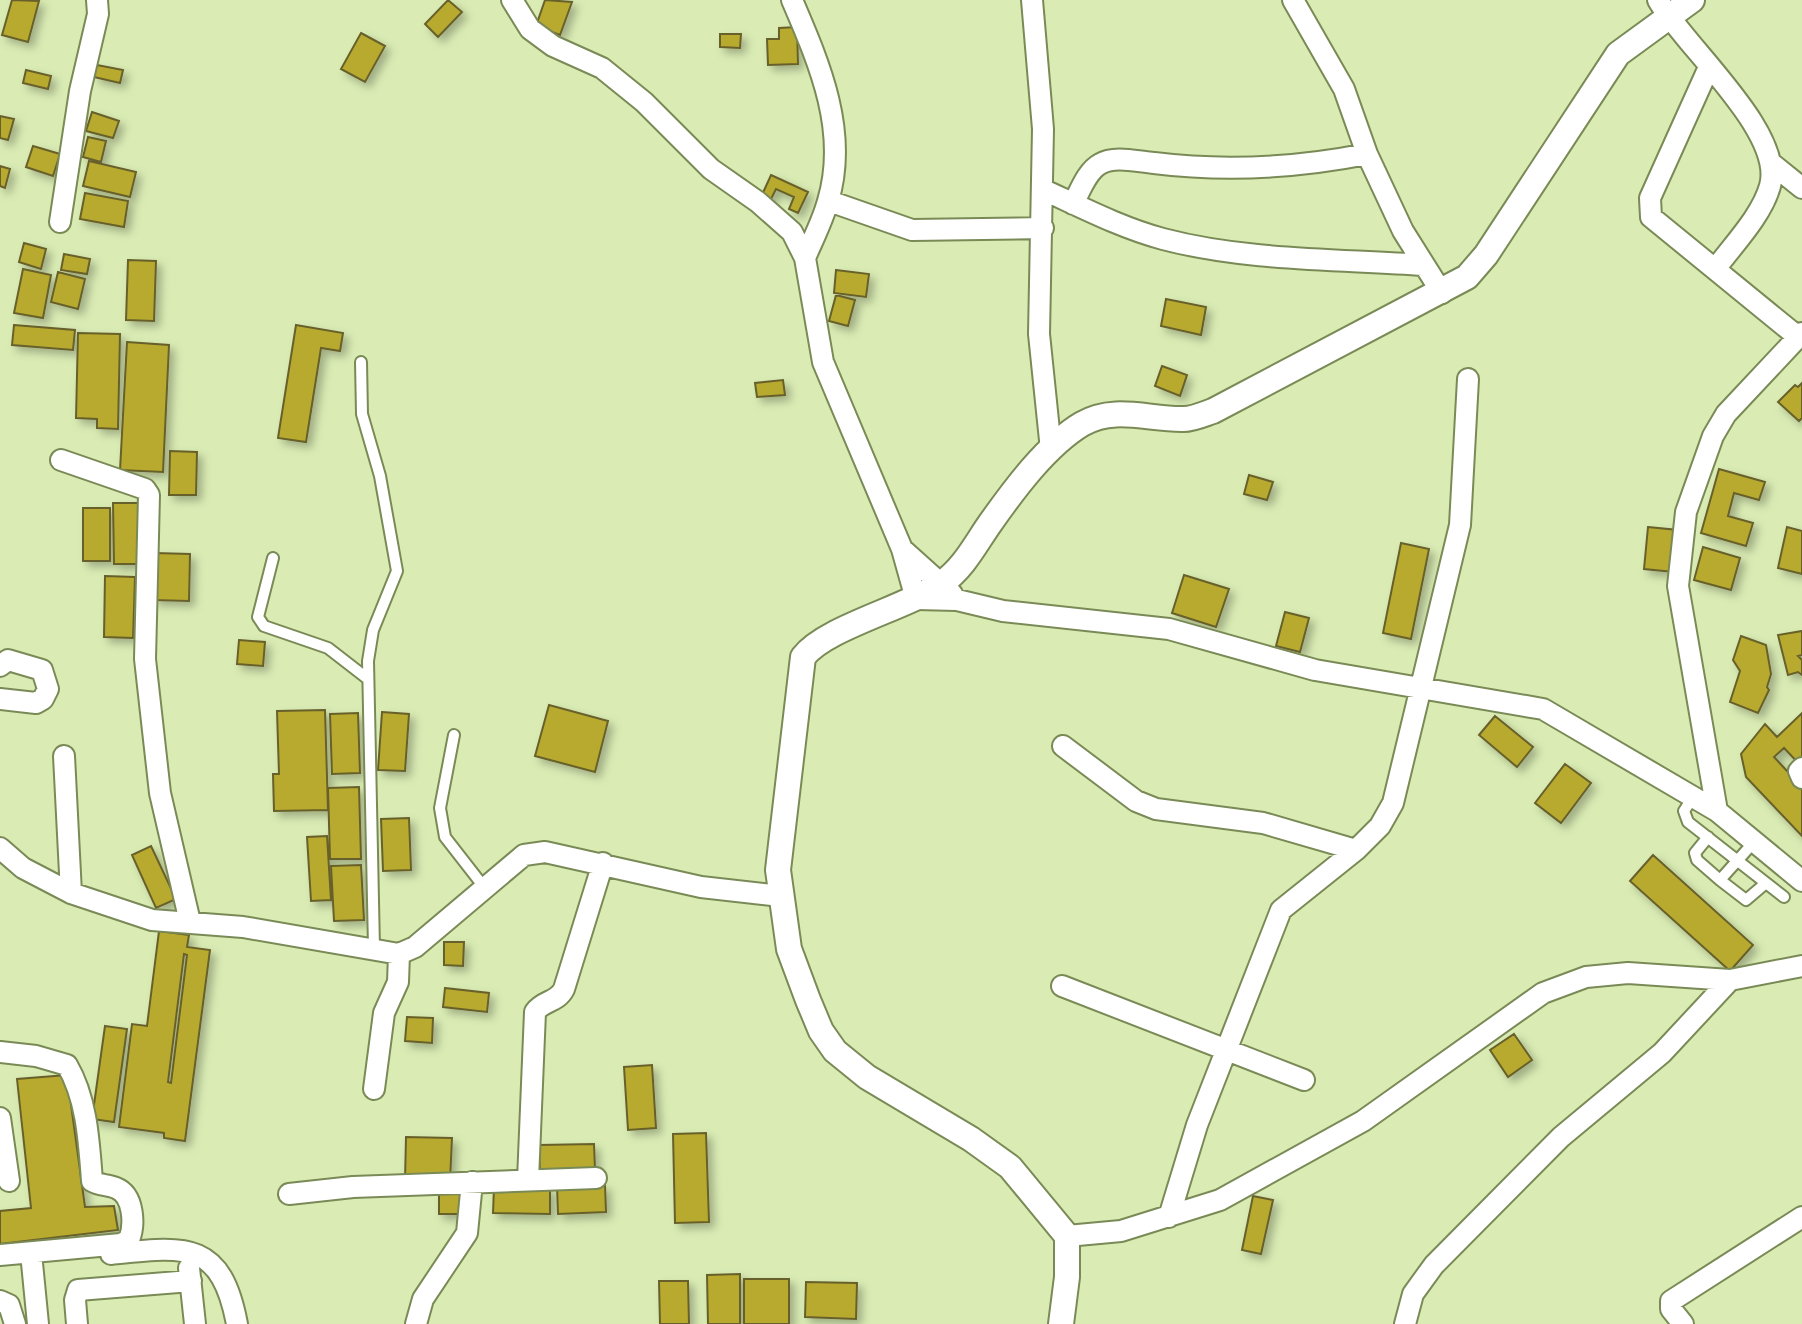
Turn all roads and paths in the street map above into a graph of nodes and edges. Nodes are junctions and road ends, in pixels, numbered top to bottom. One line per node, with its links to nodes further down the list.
1 (97, 0): 15 (street)
2 (512, 0): 17 (street)
3 (792, 0): 13 (street)
4 (1032, 0): 12 (street)
5 (1293, 0): 9 (street)
6 (1692, 0): 7 (street)
7 (1663, 9): 8 (street); 20 (street)
8 (1709, 67): 10 (street); 19 (street)
9 (1367, 154): 14 (street); 18 (street)
10 (1771, 163): 11 (street); 19 (street)
11 (1802, 188)
12 (1044, 190): 14 (street); 16 (street)
13 (829, 201): 16 (street); 17 (street)
14 (1073, 204): 18 (street)
15 (60, 222)
16 (1043, 228): 24 (street)
17 (805, 258): 26 (street)
18 (1424, 265): 20 (street)
19 (1716, 268): 21 (street)
20 (1442, 293): 24 (street)
21 (1800, 335): 40 (street)
22 (361, 362): 31 (lane)
23 (1468, 379): 32 (street)
24 (1051, 450): 28 (street)
25 (61, 460): 54 (street)
26 (902, 549): 28 (street); 29 (street)
27 (273, 558): 31 (lane)
28 (950, 592): 29 (street); 32 (street)
29 (916, 599): 52 (street)
30 (0, 666): 33 (street)
31 (368, 679): 55 (lane)
32 (1421, 690): 39 (street); 44 (street)
33 (0, 699)
34 (454, 735): 50 (lane)
35 (1063, 746): 44 (street)
36 (64, 756): 51 (street)
37 (1802, 768): 38 (street)
38 (1802, 778)
39 (1693, 797): 40 (street); 41 (lane)
40 (1717, 811): 42 (street)
41 (1708, 837): 45 (lane); 47 (lane)
42 (1756, 840): 45 (lane); 48 (street)
43 (0, 848): 51 (street)
44 (1356, 850): 60 (street)
45 (1738, 860): 47 (lane); 49 (lane)
46 (603, 863): 50 (street); 52 (street); 67 (street)
47 (1720, 880): 49 (lane)
48 (1802, 881)
49 (1766, 883): 53 (lane)
50 (484, 887): 56 (street)
51 (71, 893): 54 (street)
52 (781, 896): 73 (street)
53 (1784, 897)
54 (190, 922): 55 (street)
55 (374, 948): 56 (street)
56 (399, 954): 63 (street)
57 (1802, 966): 58 (street)
58 (1730, 980): 71 (street); 87 (street)
59 (1062, 986): 60 (street)
60 (1226, 1051): 62 (street); 71 (street)
61 (0, 1052): 75 (street)
62 (1304, 1080)
63 (374, 1089)
64 (0, 1118): 65 (street)
65 (3, 1157): 68 (street)
66 (596, 1178): 67 (street)
67 (528, 1180): 69 (street)
68 (9, 1181)
69 (472, 1182): 70 (street); 85 (street)
70 (289, 1194)
71 (1169, 1217): 73 (street)
72 (1802, 1217): 88 (street)
73 (1067, 1236): 86 (street)
74 (187, 1252): 76 (street); 78 (street); 84 (street)
75 (0, 1255)
76 (32, 1263): 77 (street); 81 (street)
77 (0, 1267)
78 (191, 1281): 82 (street); 83 (street)
79 (0, 1301): 80 (street)
80 (15, 1324)
81 (38, 1324)
82 (77, 1324)
83 (195, 1324)
84 (237, 1324)
85 (416, 1324)
86 (1061, 1324)
87 (1405, 1324)
88 (1683, 1324)

